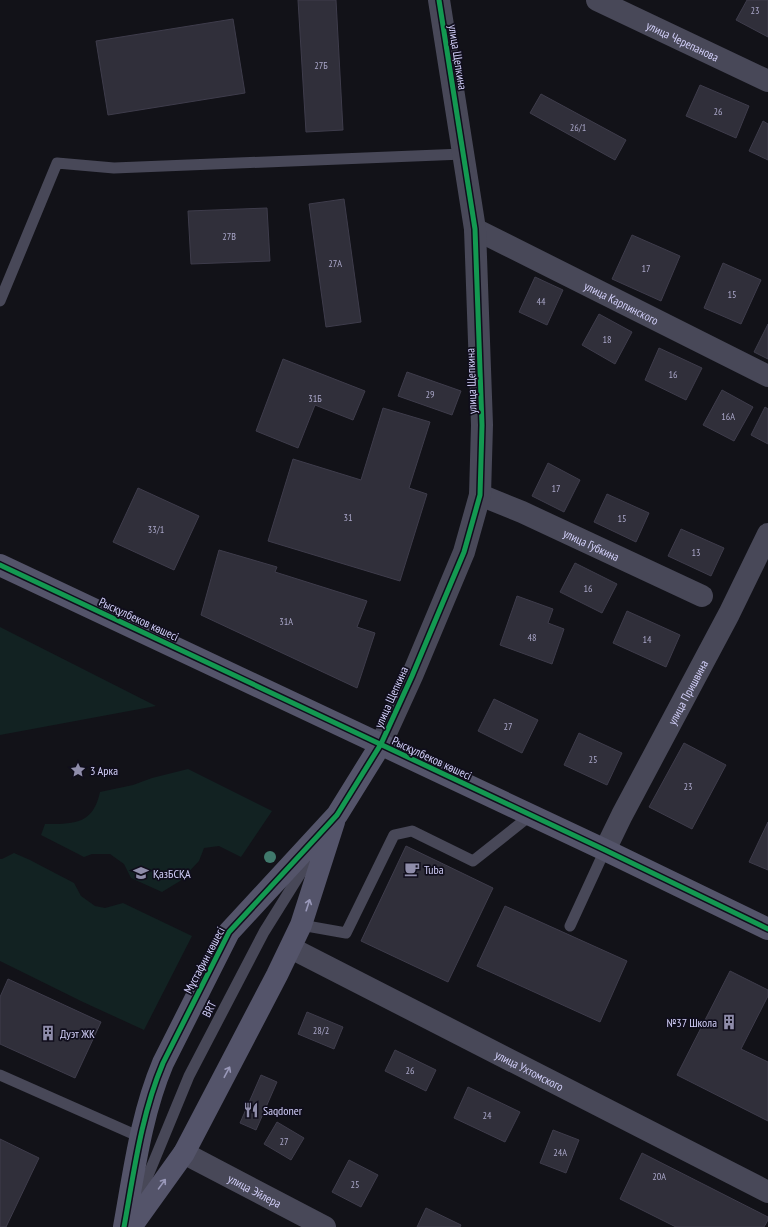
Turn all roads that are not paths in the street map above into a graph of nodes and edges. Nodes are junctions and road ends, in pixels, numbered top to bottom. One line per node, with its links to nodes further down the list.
1 (439, 0): 4 (street, улица Щепкина)
2 (597, 0): 3 (street, улица Черепанова)
3 (768, 81)
4 (463, 154): 5 (street, улица Щепкина); 6 (lane)
5 (475, 229): 7 (street, улица Карпинского); 8 (street, улица Щепкина)
6 (0, 301)
7 (768, 376)
8 (480, 495): 11 (street, улица Губкина); 12 (street, улица Щепкина)
9 (768, 534): 15 (street, улица Пришвина)
10 (0, 565): 12 (street, Рысқұлбеков көшесі)
11 (702, 596)
12 (381, 744): 13 (street, Мұстафин көшесі); 14 (street, Рысқұлбеков көшесі)
13 (337, 815): 16 (street, Мұстафин көшесі, one-way to 13); 21 (street, Мұстафин көшесі); 24 (lane, BRT)
14 (531, 816): 15 (street, Рысқұлбеков көшесі); 16 (lane)
15 (605, 850): 17 (lane); 18 (street, Рысқұлбеков көшесі)
16 (301, 925): 19 (street, Мұстафин көшесі)
17 (570, 926)
18 (768, 929)
19 (291, 948): 22 (street, Мұстафин көшесі, one-way to 19); 23 (street, улица Ухтомского)
20 (0, 1075): 21 (lane)
21 (140, 1137): 24 (street, Мұстафин көшесі)
22 (184, 1153): 25 (street, Мұстафин көшесі, one-way to 22); 26 (street, улица Эйлера)
23 (768, 1192)
24 (126, 1227)
25 (131, 1227)
26 (325, 1227)

